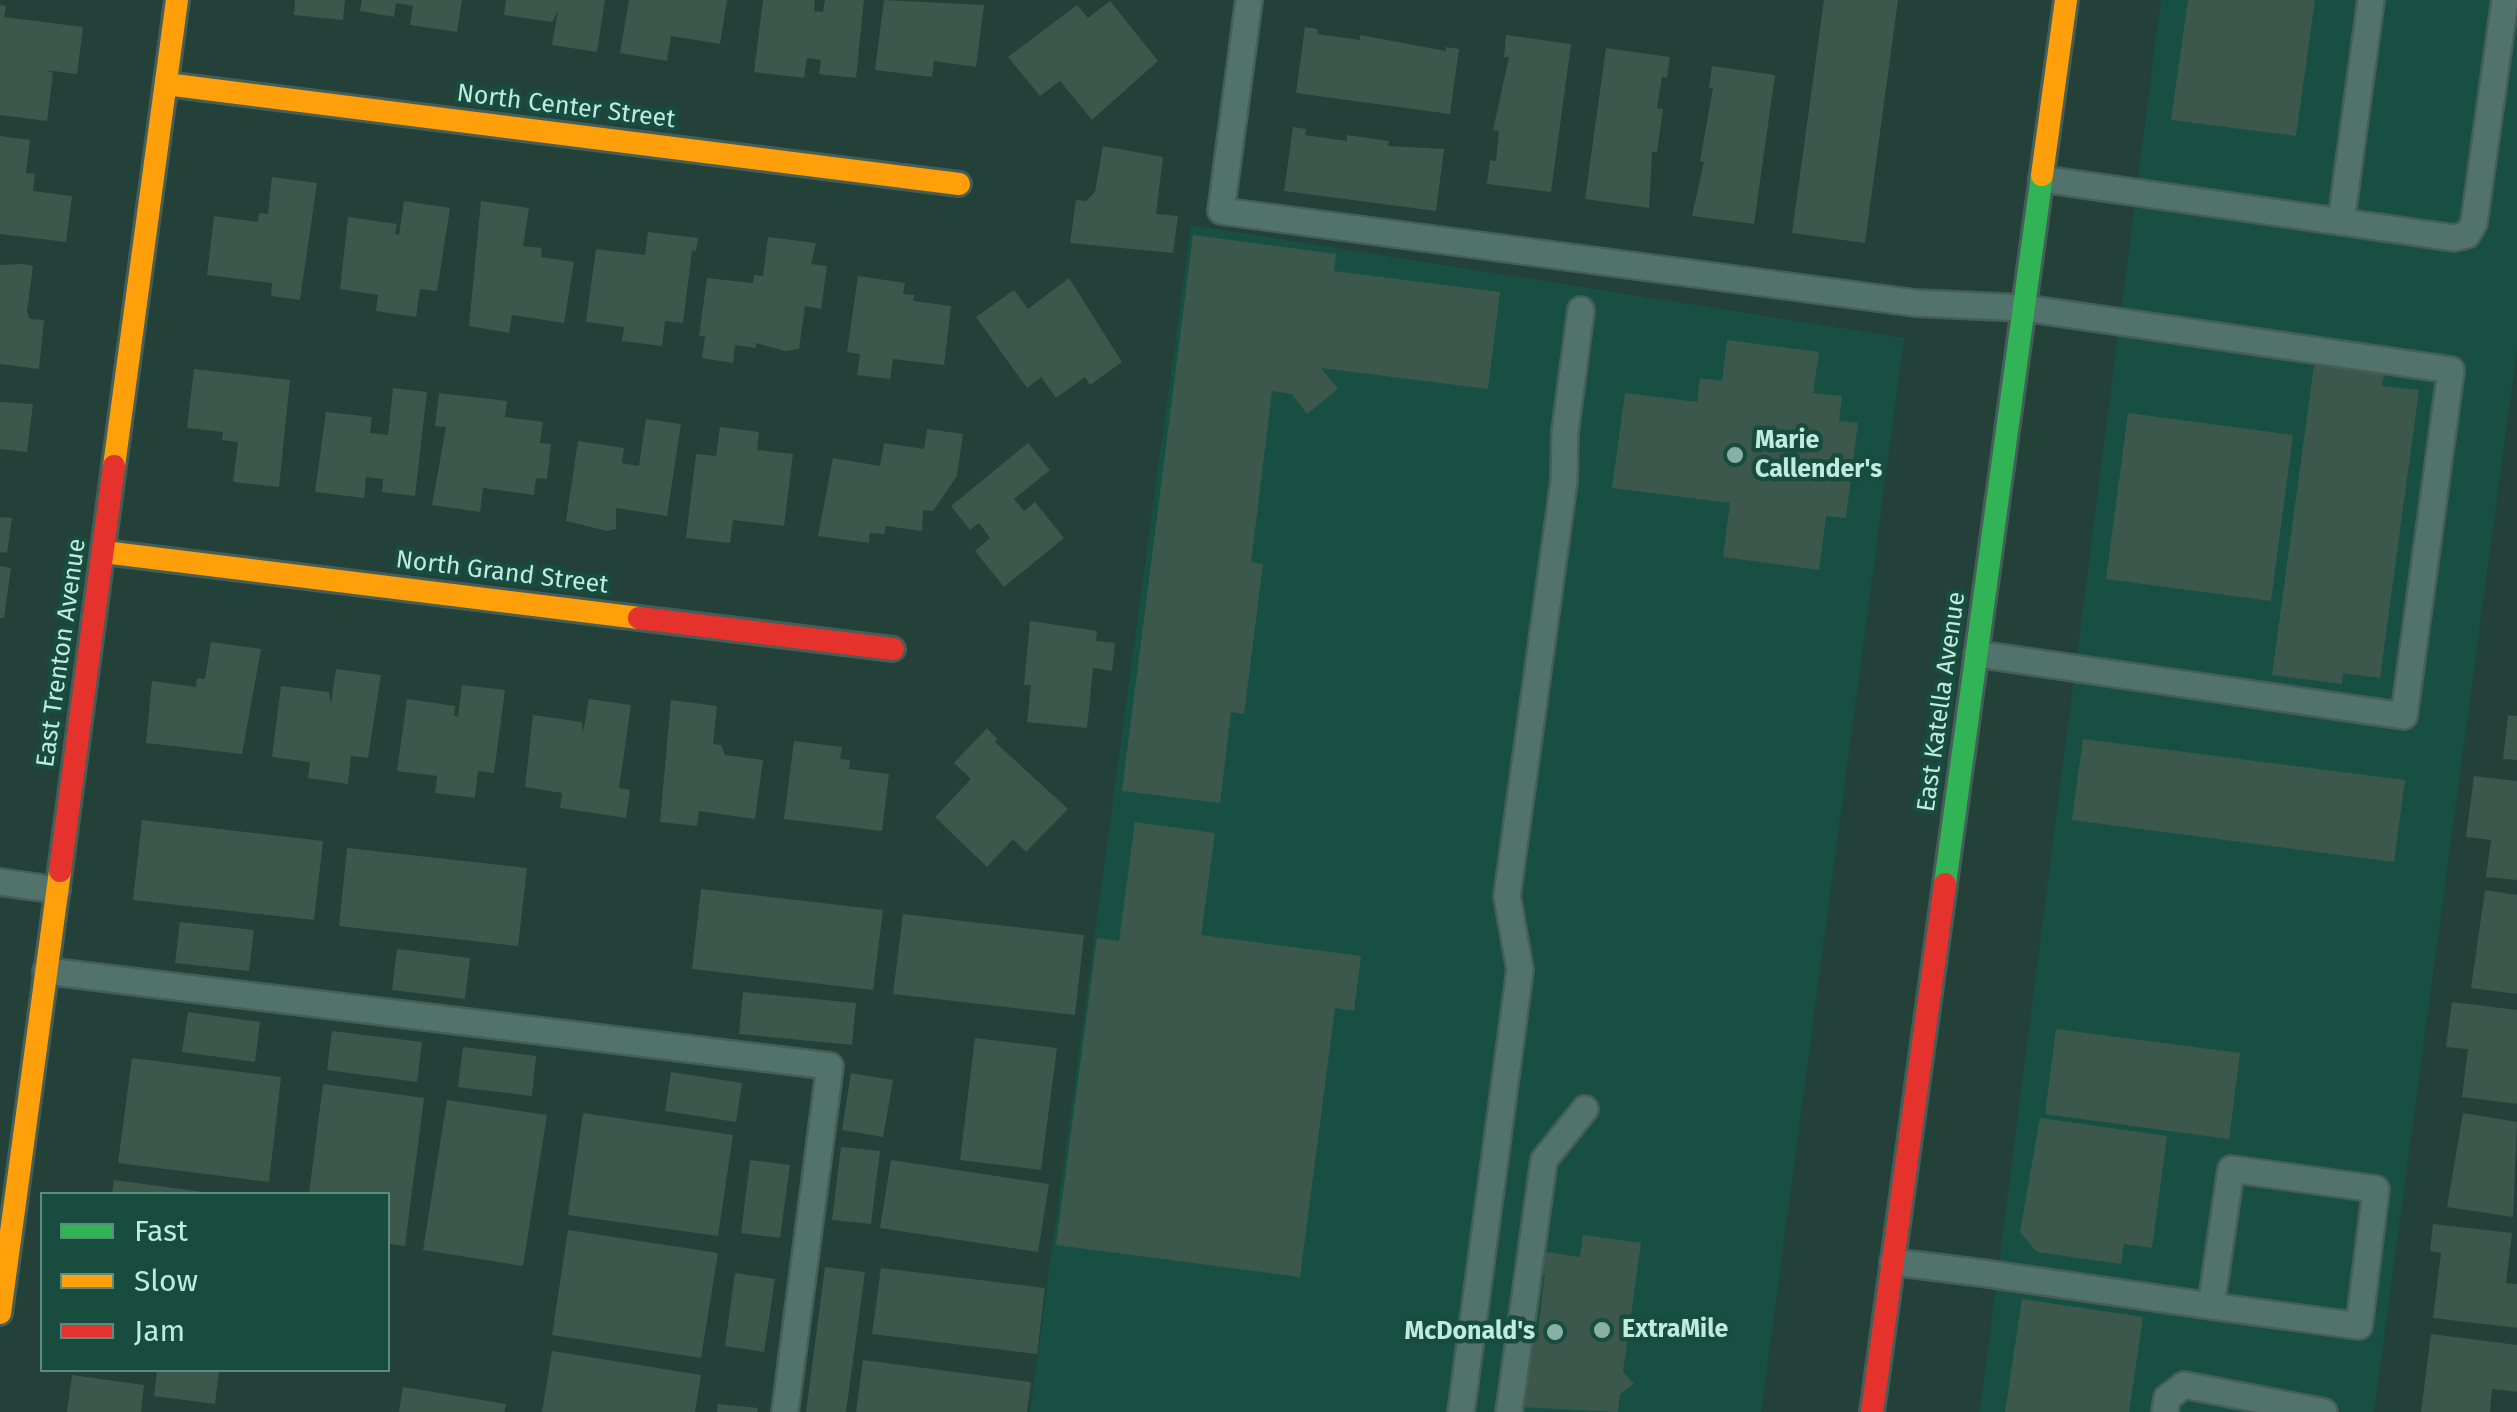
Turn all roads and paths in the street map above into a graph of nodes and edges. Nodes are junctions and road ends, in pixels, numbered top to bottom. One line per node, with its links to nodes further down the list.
1 (177, 0): 6 (street, East Trenton Avenue)
2 (1249, 0): 10 (lane)
3 (2066, 0): 7 (street, East Katella Avenue)
4 (2371, 0): 9 (lane)
5 (2504, 0): 9 (lane)
6 (166, 84): 8 (street, North Center Street); 12 (street, East Trenton Avenue)
7 (2042, 179): 9 (lane); 10 (street, East Katella Avenue)
8 (959, 184)
9 (2341, 222)
10 (2024, 308): 14 (street, East Katella Avenue); 14 (lane)
11 (1581, 310): 24 (lane)
12 (104, 552): 13 (street, North Grand Street); 16 (street, East Trenton Avenue)
13 (893, 649)
14 (1976, 654): 19 (street, East Katella Avenue)
15 (0, 882): 16 (lane)
16 (57, 890): 17 (street, East Trenton Avenue)
17 (46, 971): 21 (street, East Trenton Avenue); 23 (lane)
18 (1584, 1109): 25 (lane)
19 (1893, 1262): 20 (lane); 26 (street, East Katella Avenue)
20 (2211, 1306): 20 (lane)
21 (0, 1313)
22 (2166, 1405): 27 (lane)
23 (785, 1412)
24 (1461, 1412)
25 (1509, 1412)
26 (1872, 1412)
27 (2324, 1412)

